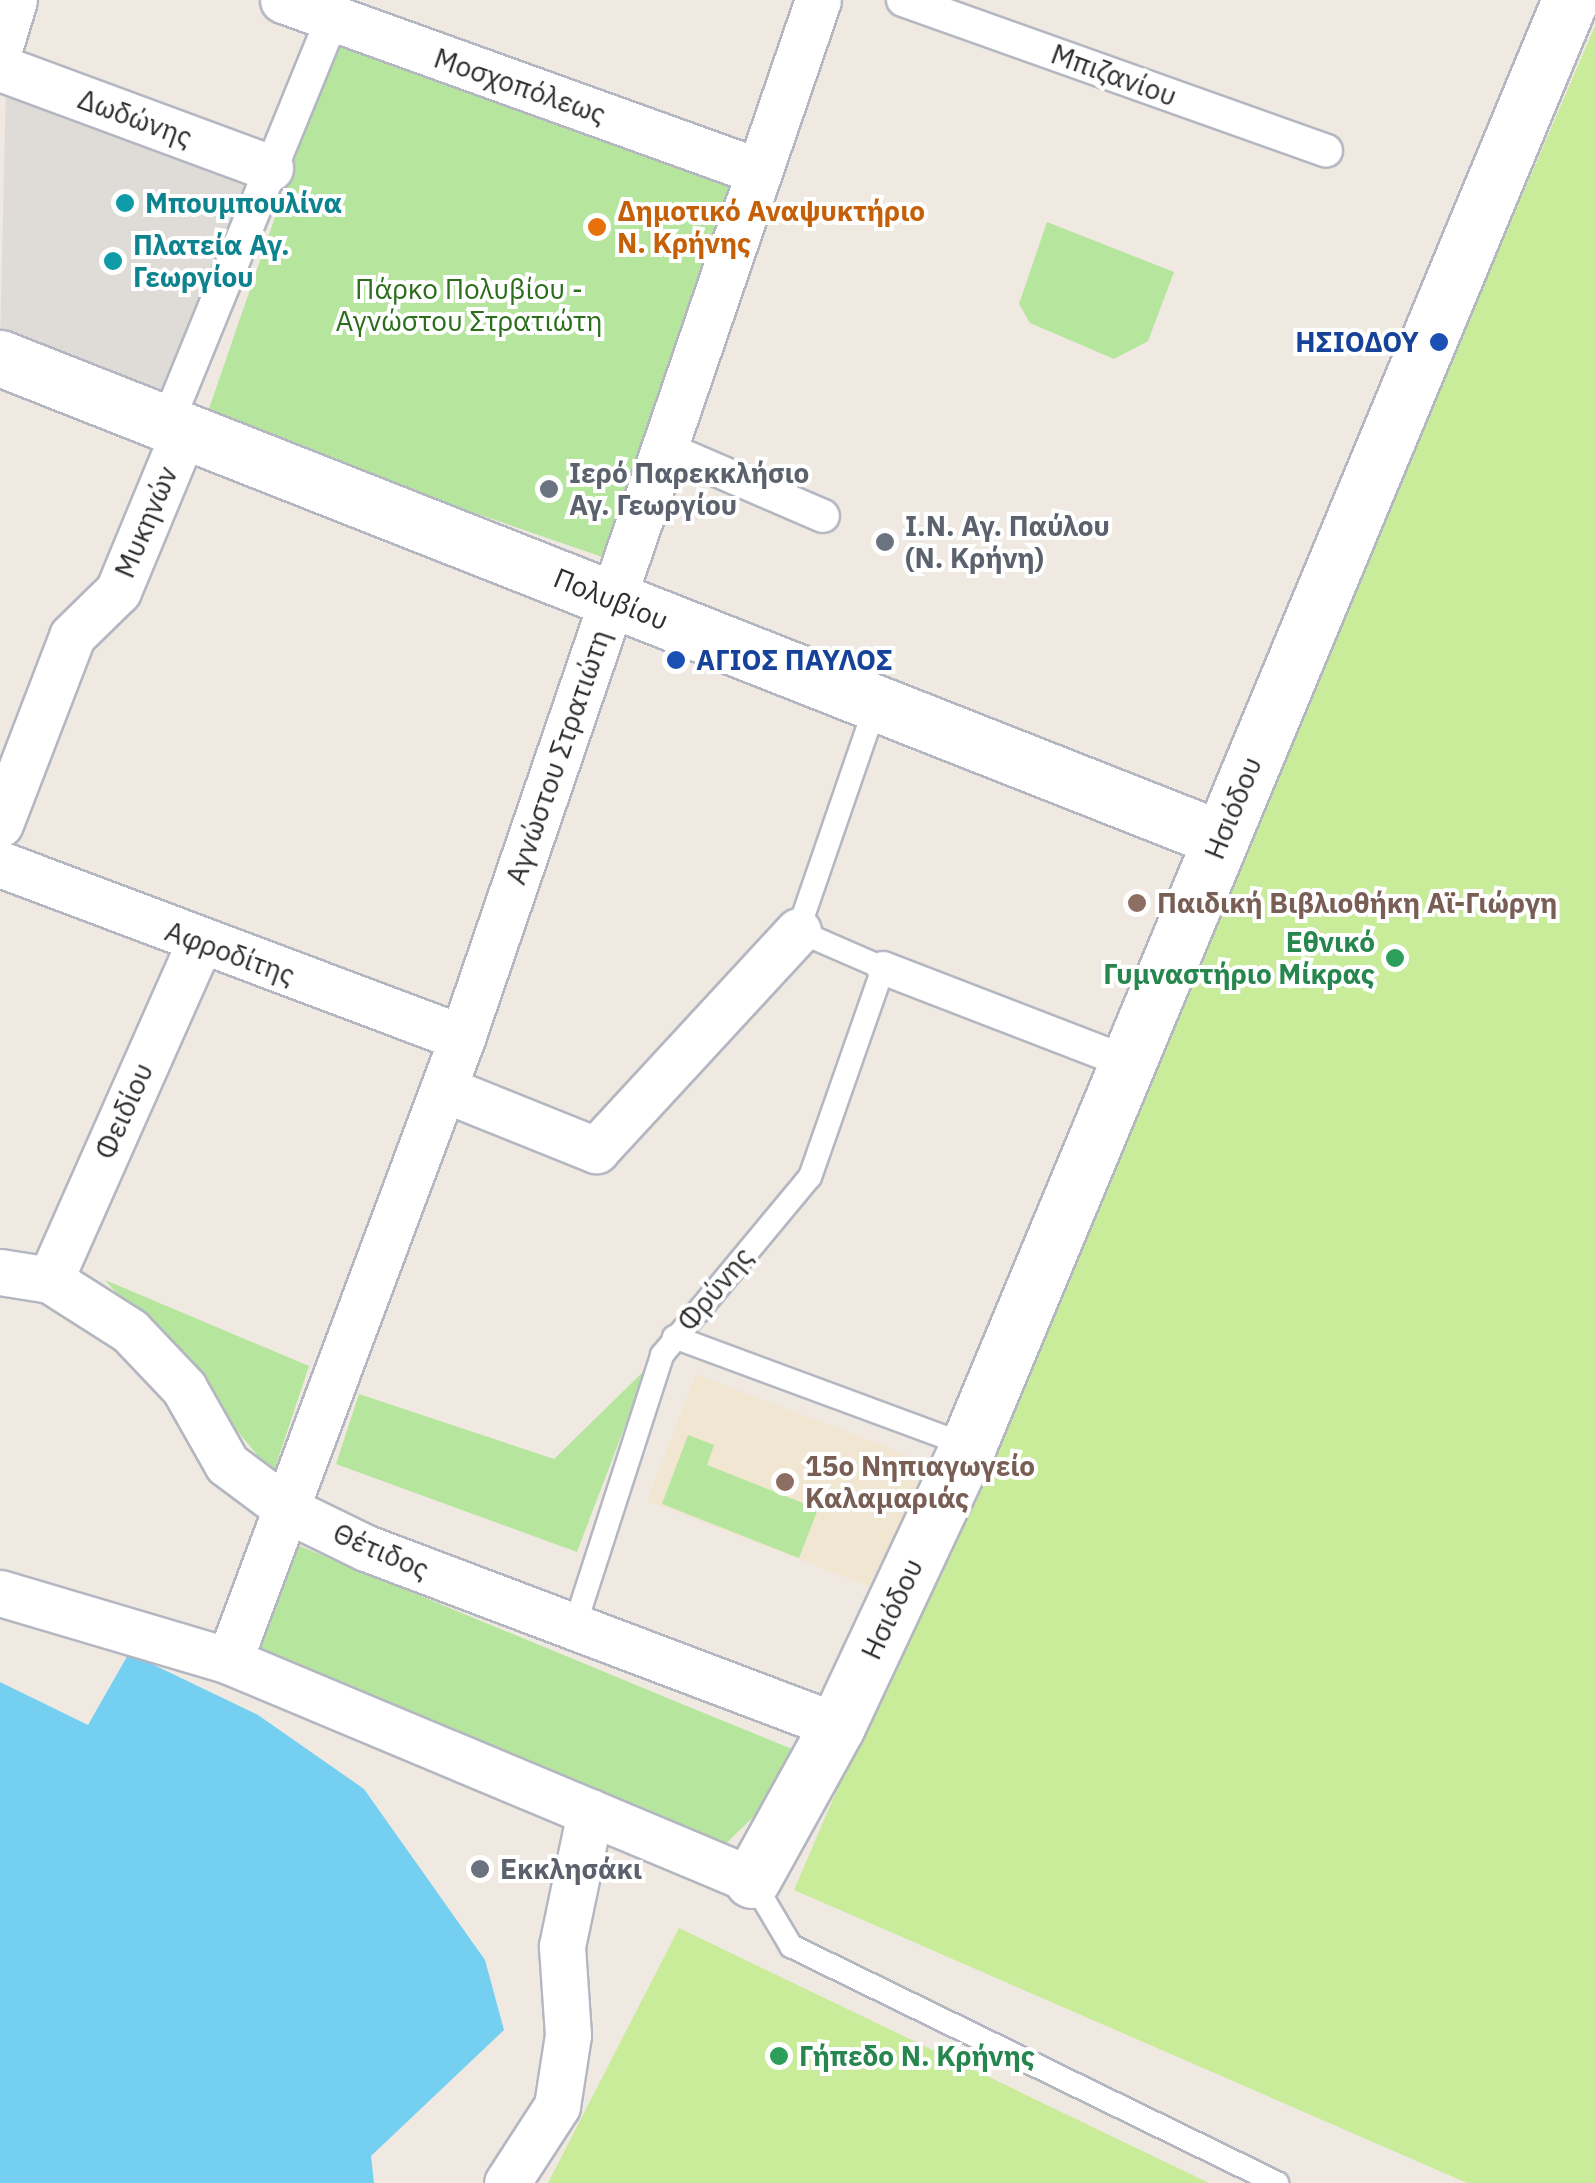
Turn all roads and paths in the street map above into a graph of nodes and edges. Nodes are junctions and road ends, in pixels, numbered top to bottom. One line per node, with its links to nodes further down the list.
1 (14, 0): 7 (street)
2 (283, 0): 6 (street, Μοσχοπόλεως)
3 (818, 0): 11 (street, Αγνώστου Στρατιώτη)
4 (903, 0): 9 (street, Μπιζανίου)
5 (1570, 0): 19 (main road, Ησιόδου)
6 (336, 10): 10 (street); 11 (street, Μοσχοπόλεως)
7 (0, 46)
8 (0, 68): 10 (street, Δωδώνης)
9 (1326, 151)
10 (270, 168): 13 (street)
11 (758, 170): 16 (street, Αγνώστου Στρατιώτη)
12 (0, 358): 13 (main road, Πολυβίου)
13 (177, 425): 16 (main road, Πολυβίου); 18 (street, Μυκηνών)
14 (686, 457): 15 (street)
15 (823, 516)
16 (612, 600): 17 (main road, Πολυβίου); 24 (street, Αγνώστου Στρατιώτη)
17 (875, 707): 19 (main road, Πολυβίου); 21 (lane)
18 (0, 824)
19 (1221, 839): 25 (main road, Ησιόδου)
20 (0, 864): 22 (street, Αφροδίτης)
21 (798, 930): 23 (lane); 26 (street)
22 (199, 943): 24 (street, Αφροδίτης); 28 (street, Φειδίου)
23 (883, 968): 25 (street); 29 (lane, Φρύνης)
24 (462, 1038): 26 (street, Αγνώστου Στρατιώτη)
25 (1127, 1062): 30 (main road, Ησιόδου)
26 (444, 1089): 31 (street, Αγνώστου Στρατιώτη)
27 (0, 1272): 28 (street, Θέτιδος)
28 (50, 1280): 31 (street, Θέτιδος)
29 (674, 1337): 30 (lane); 33 (lane, Φρύνης)
30 (968, 1446): 35 (main road, Ησιόδου)
31 (290, 1511): 33 (street, Θέτιδος); 34 (street, Αγνώστου Στρατιώτη)
32 (0, 1592): 34 (street)
33 (576, 1625): 35 (street, Θέτιδος)
34 (229, 1661): 36 (street)
35 (837, 1726): 37 (main road, Ησιόδου)
36 (590, 1812): 37 (street); 38 (street)
37 (752, 1880): 39 (lane)
38 (507, 2183)
39 (1277, 2183)

